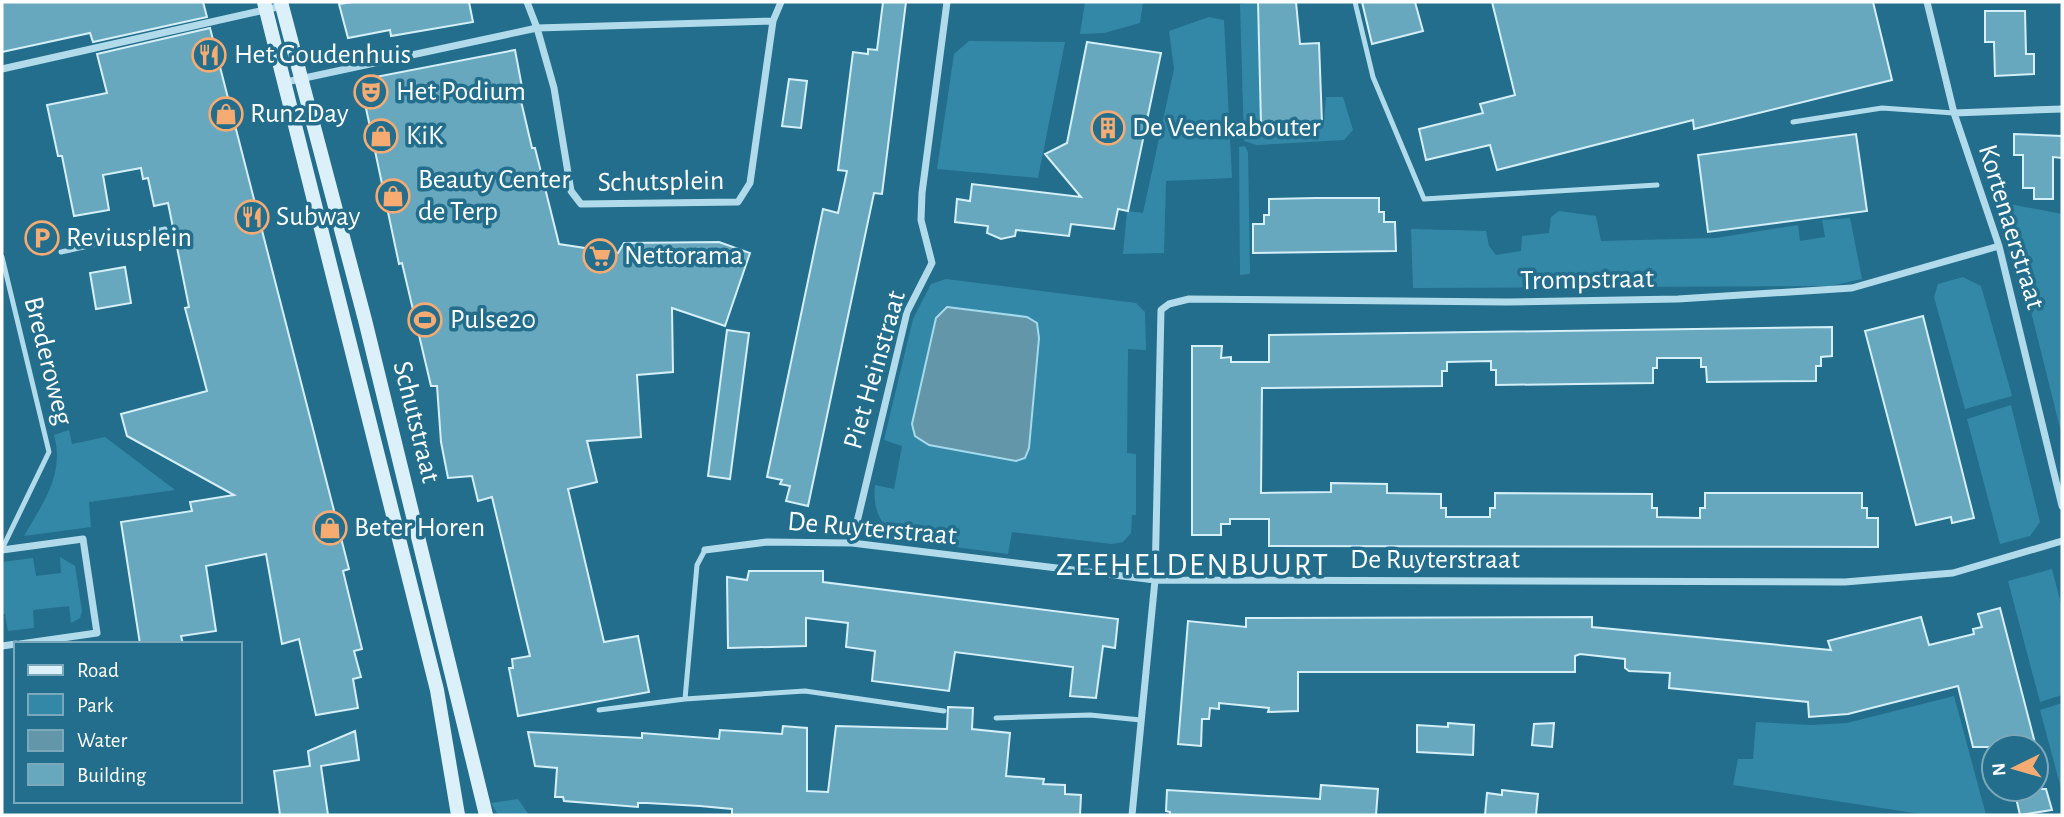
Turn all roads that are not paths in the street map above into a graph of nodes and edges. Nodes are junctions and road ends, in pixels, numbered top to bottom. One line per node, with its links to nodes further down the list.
1 (527, 2): 9 (street, Schutsplein)
2 (781, 2): 8 (street, Schutsplein)
3 (947, 2): 23 (street, Piet Heinstraat)
4 (1355, 2): 16 (lane)
5 (1927, 2): 14 (street, Kortenaerstraat)
6 (281, 4): 7 (street); 11 (main road, Schutstraat)
7 (265, 6): 10 (street); 12 (main road, Schutstraat)
8 (773, 21): 9 (street); 9 (street, Schutsplein)
9 (537, 28): 11 (street)
10 (2, 69)
11 (303, 78): 12 (street); 34 (main road, Schutstraat)
12 (286, 82): 33 (main road, Schutstraat)
13 (2062, 109): 14 (street)
14 (1954, 113): 15 (lane); 18 (street, Kortenaerstraat)
15 (1793, 122)
16 (1657, 185)
17 (166, 229): 19 (lane)
18 (1999, 246): 21 (street, Kortenaerstraat); 26 (street, Trompstraat)
19 (61, 252)
20 (2, 257): 24 (lane, Brederoweg)
21 (2062, 506)
22 (2062, 541): 26 (street, De Ruyterstraat)
23 (852, 543): 25 (street, De Ruyterstraat); 26 (street, De Ruyterstraat)
24 (2, 549): 27 (street)
25 (705, 550): 28 (lane, De Ruyterstraat)
26 (1155, 580): 32 (street)
27 (31, 642)
28 (685, 699): 29 (lane); 30 (lane)
29 (599, 710)
30 (944, 711)
31 (996, 718): 32 (lane)
32 (1142, 720): 35 (street)
33 (458, 815)
34 (485, 815)
35 (1132, 815)

